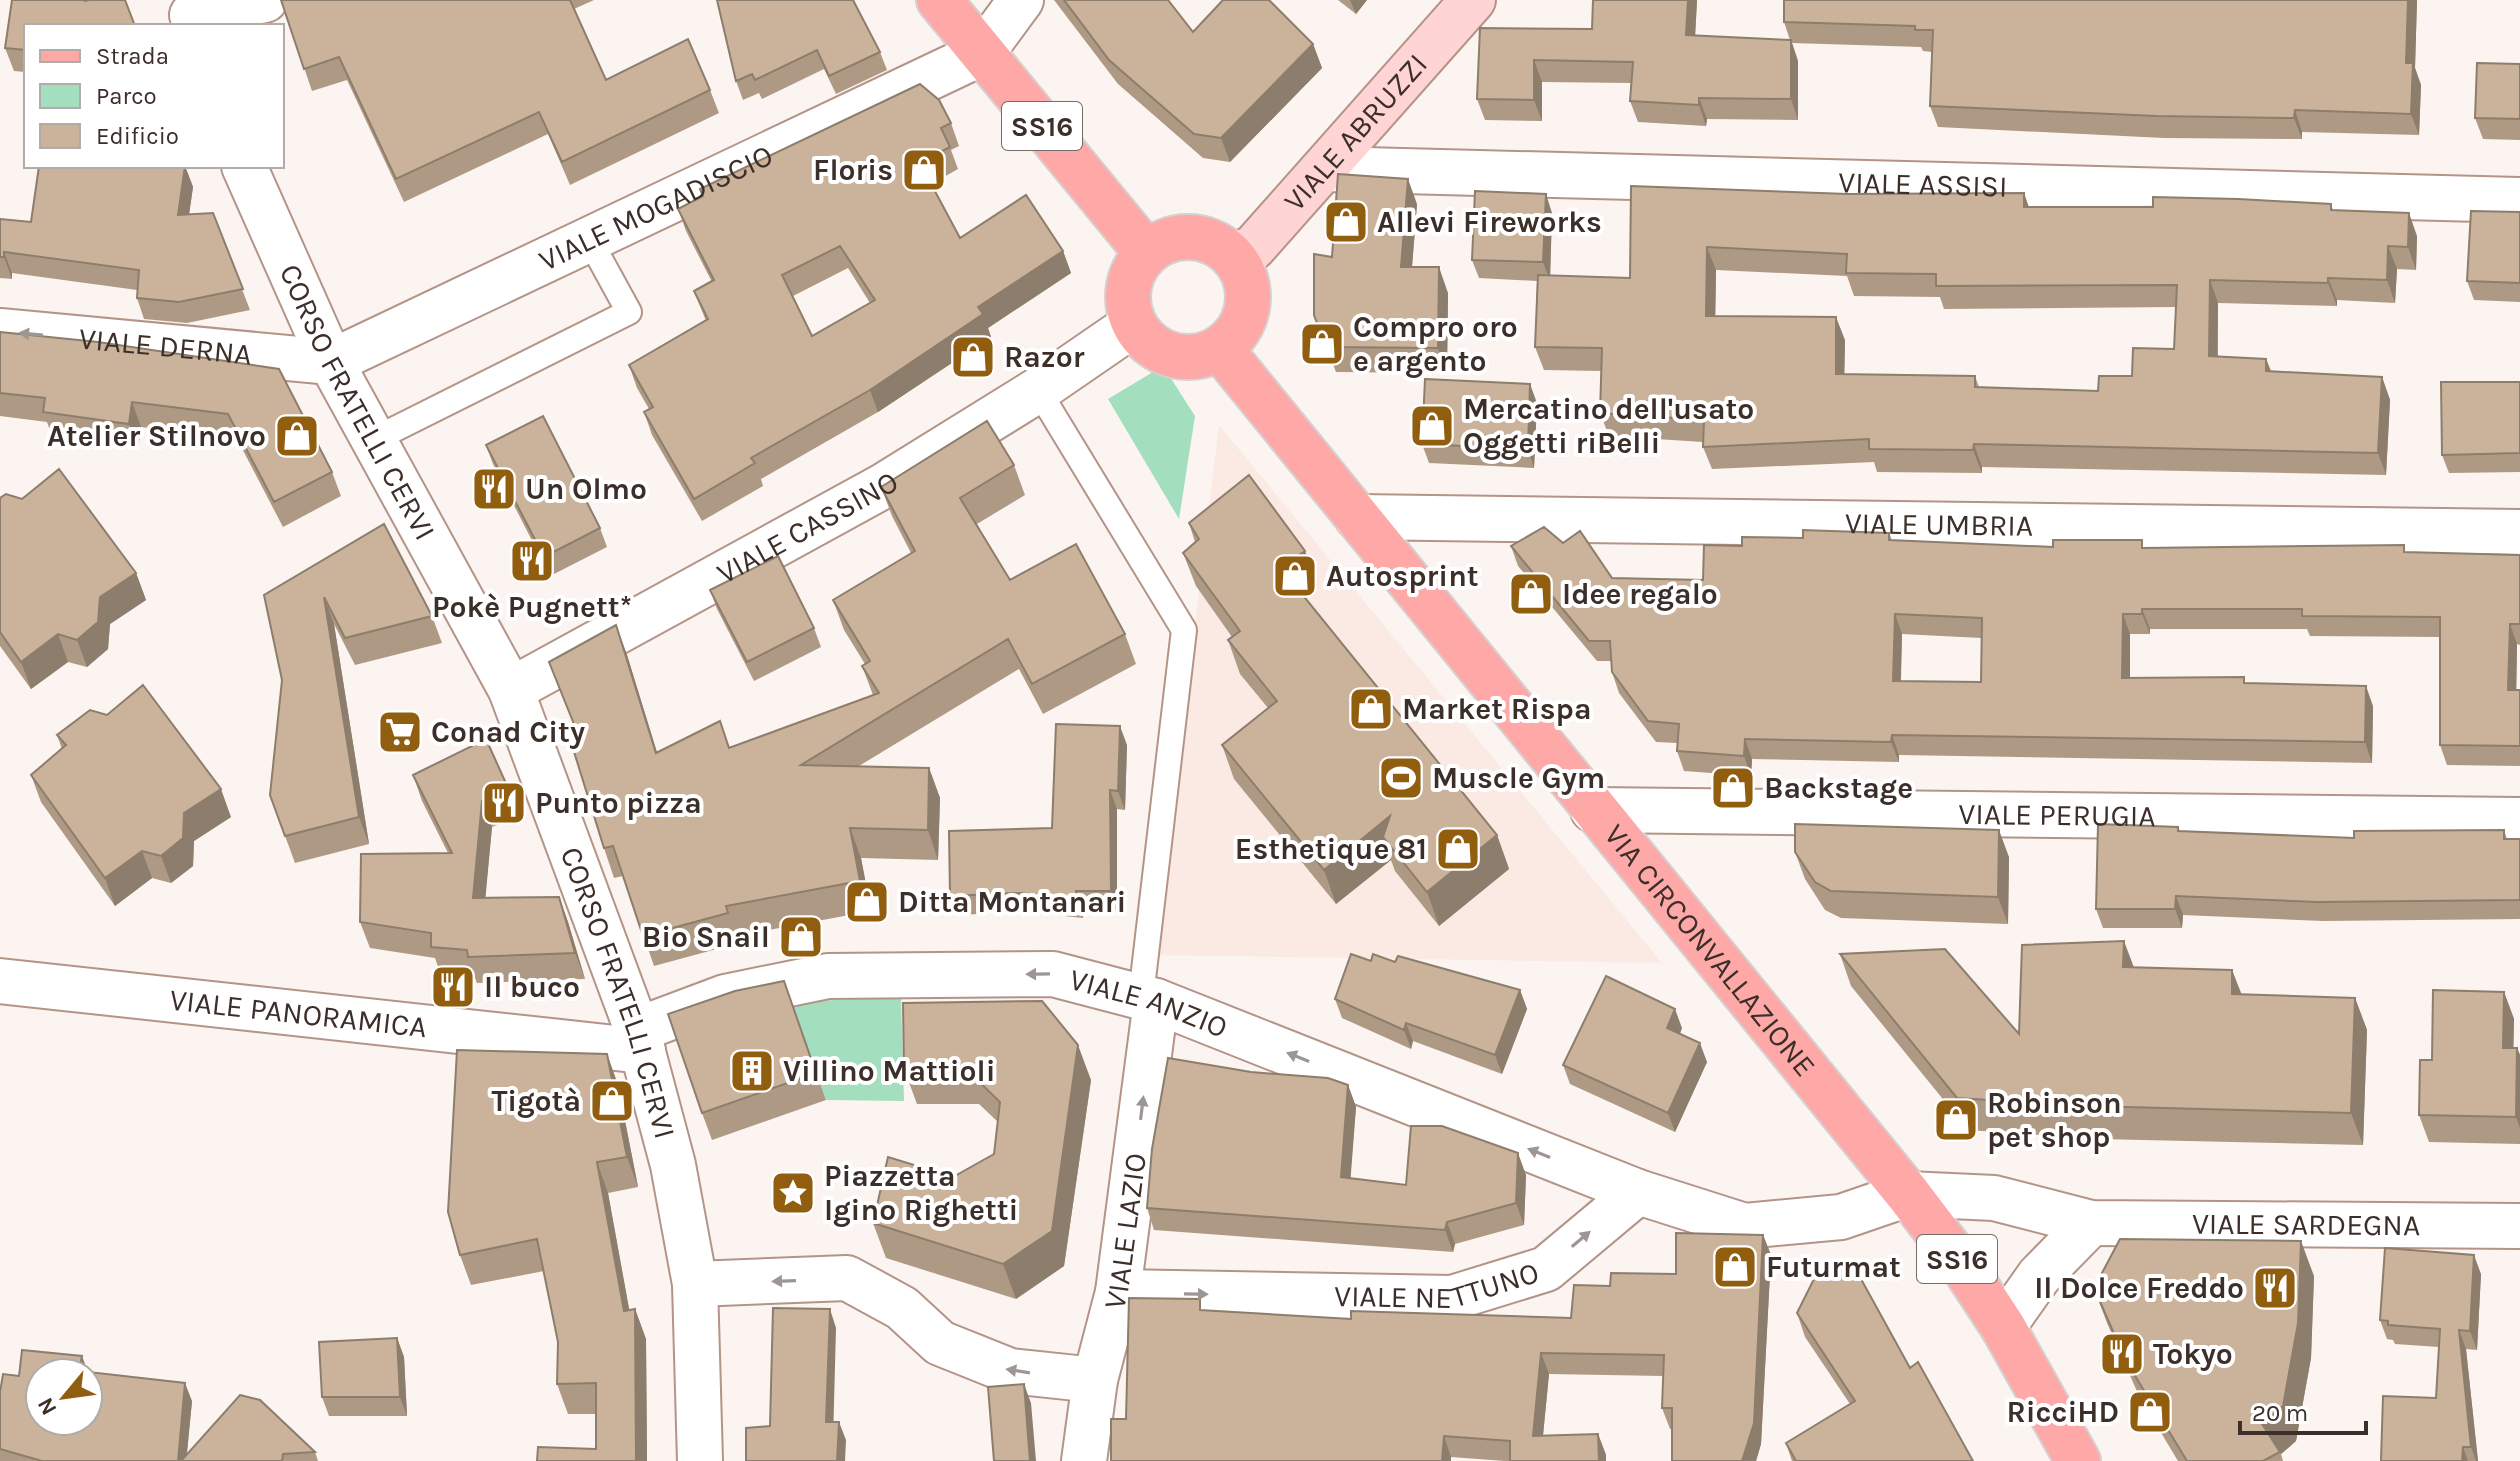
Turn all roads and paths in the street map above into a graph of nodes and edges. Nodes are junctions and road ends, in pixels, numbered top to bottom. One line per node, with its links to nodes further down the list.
1 (265, 0): 5 (street)
2 (939, 0): 6 (main road, SS16)
3 (1021, 0): 6 (street)
4 (1473, 0): 8 (street, VIALE ABRUZZI)
5 (192, 14)
6 (982, 53): 10 (street, VIALE MOGADISCIO); 11 (main road, SS16)
7 (245, 168): 16 (street, CORSO FRATELLI CERVI)
8 (1327, 169): 9 (street, VIALE ASSISI); 12 (street, VIALE ABRUZZI)
9 (2520, 200)
10 (589, 239): 16 (street, VIALE MOGADISCIO); 18 (lane)
11 (1146, 252): 12 (main road); 13 (main road)
12 (1233, 256): 15 (main road)
13 (1134, 324): 15 (main road); 17 (street, VIALE CASSINO)
14 (0, 331): 16 (street, VIALE DERNA, one-way to 14)
15 (1223, 347): 19 (main road, VIA CIRCONVALLAZIONE / SS16)
16 (331, 362): 18 (street, CORSO FRATELLI CERVI)
17 (1038, 390): 21 (street, VIALE CASSINO); 25 (lane)
18 (375, 439): 21 (street, CORSO FRATELLI CERVI)
19 (1357, 517): 20 (street, VIALE UMBRIA); 22 (main road, VIA CIRCONVALLAZIONE / SS16)
20 (2520, 532)
21 (511, 690): 26 (street, CORSO FRATELLI CERVI)
22 (1593, 810): 23 (street, VIALE PERUGIA); 28 (main road, VIA CIRCONVALLAZIONE / SS16)
23 (2520, 820)
24 (0, 981): 26 (street, VIALE PANORAMICA)
25 (1148, 998): 26 (street, VIALE ANZIO, one-way to 26); 27 (street, VIALE ANZIO, one-way to 25); 32 (street, VIALE LAZIO, one-way to 25)
26 (640, 1040): 31 (street, CORSO FRATELLI CERVI)
27 (1638, 1192): 28 (street); 32 (street, VIALE NETTUNO, one-way to 27)
28 (1908, 1194): 29 (street, VIALE SARDEGNA); 33 (main road, VIA CIRCONVALLAZIONE / SS16)
29 (2091, 1223): 30 (street, VIALE SARDEGNA); 33 (street)
30 (2520, 1226)
31 (695, 1284): 34 (street, one-way to 31); 35 (street, CORSO FRATELLI CERVI)
32 (1118, 1292): 34 (street, VIALE LAZIO)
33 (2003, 1327): 37 (main road, VIA CIRCONVALLAZIONE / SS16)
34 (1095, 1380): 36 (street, VIALE LAZIO)
35 (700, 1461)
36 (1084, 1461)
37 (2078, 1461)

